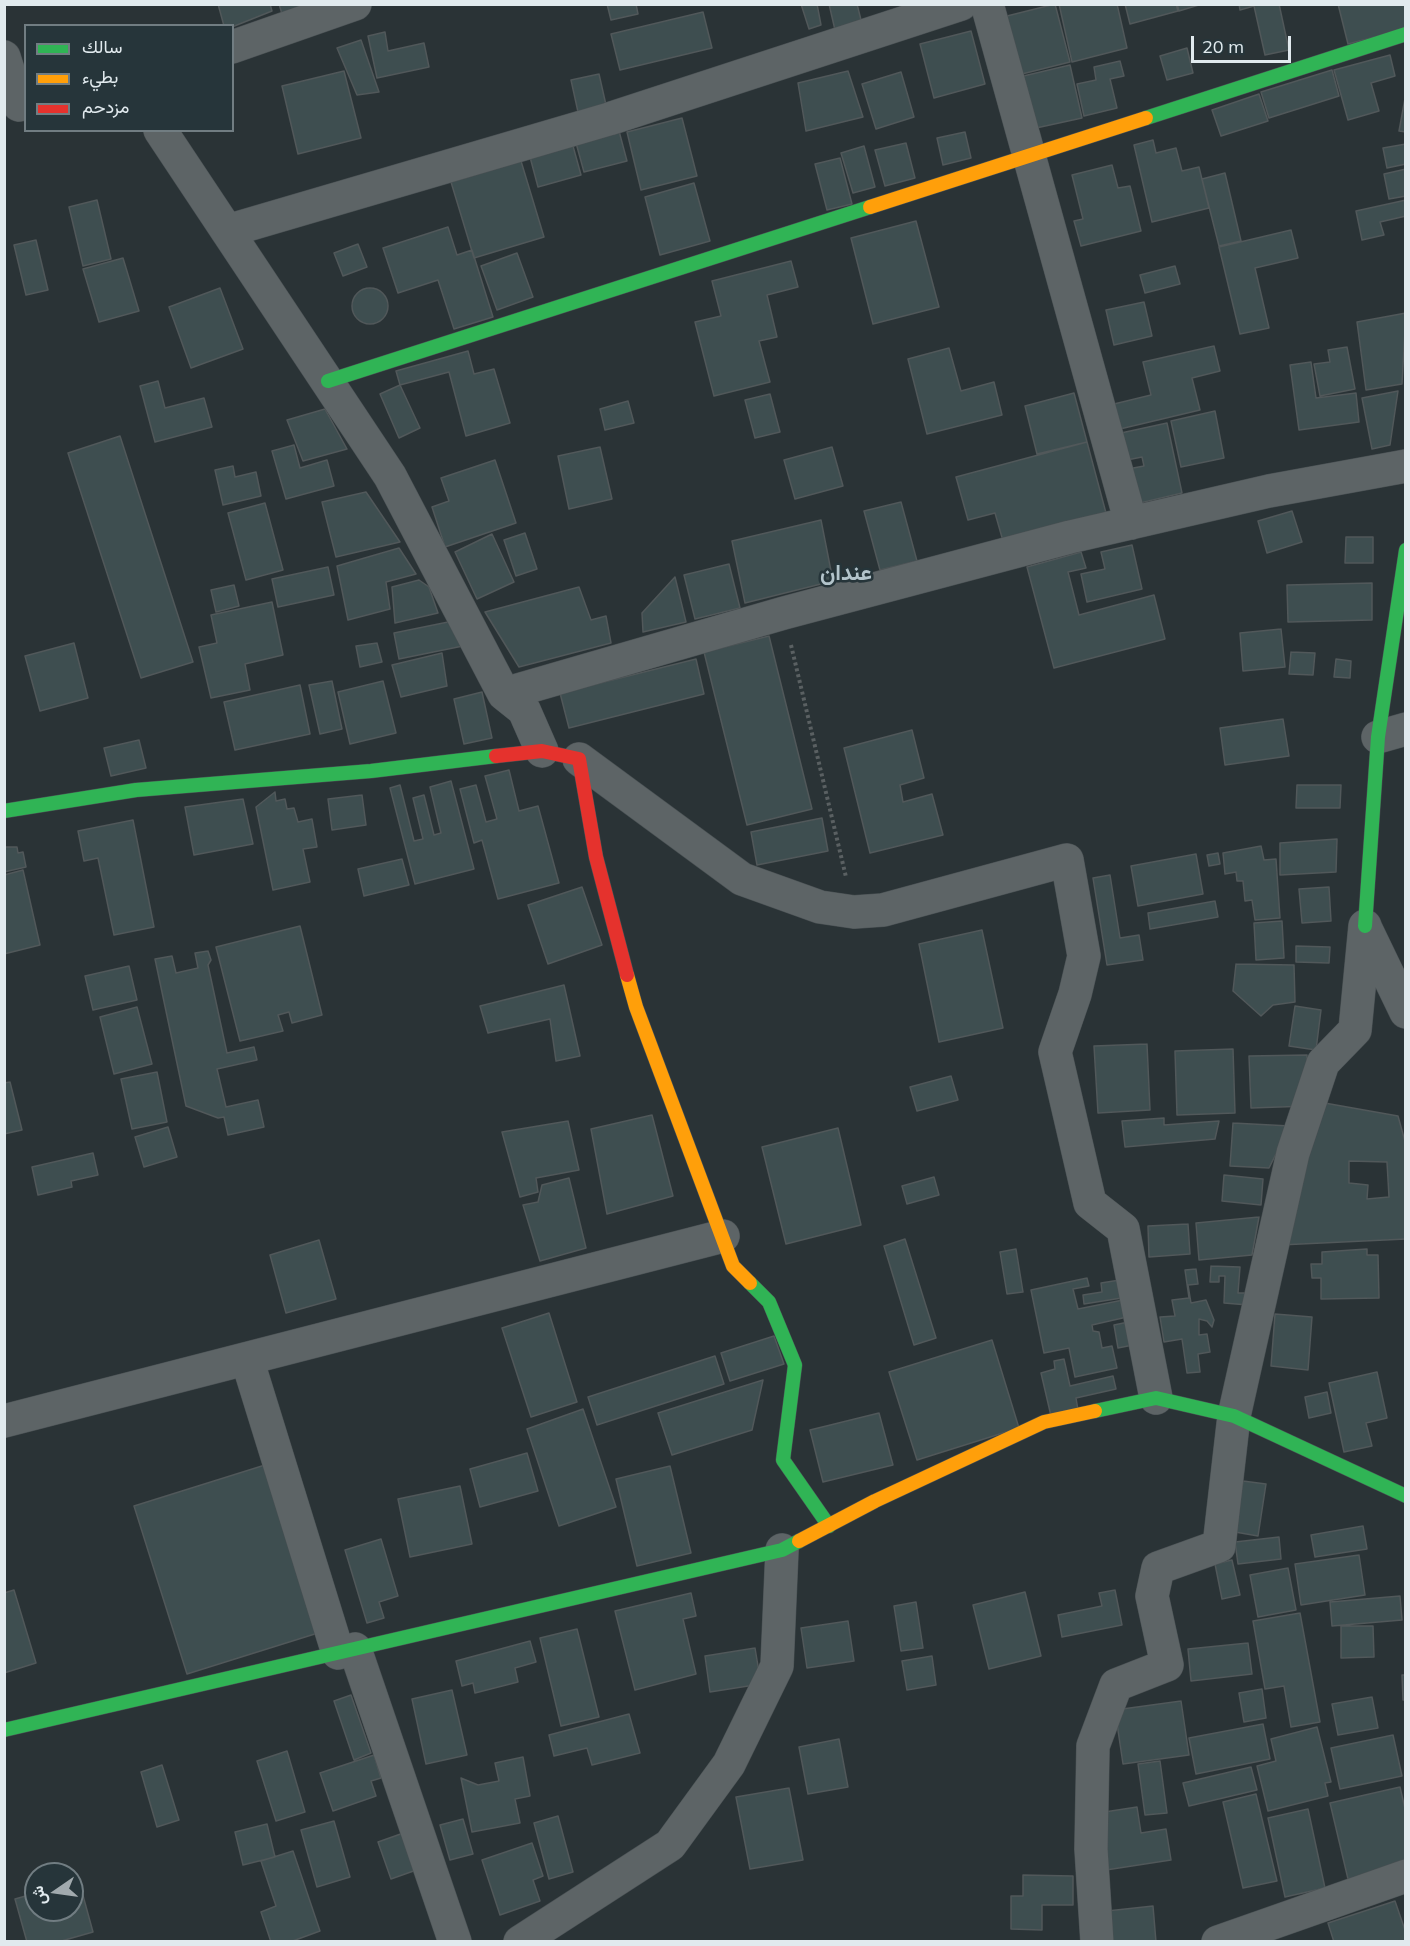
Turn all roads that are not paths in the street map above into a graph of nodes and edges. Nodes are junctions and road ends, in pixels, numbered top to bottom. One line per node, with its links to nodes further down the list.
1 (355, 4): 5 (street)
2 (961, 4): 10 (street)
3 (987, 4): 9 (street)
4 (1406, 34): 9 (street)
5 (234, 46)
6 (4, 57): 7 (street)
7 (16, 106)
8 (161, 132): 10 (street)
9 (1027, 155): 11 (street); 13 (street)
10 (227, 231): 11 (street)
11 (327, 381): 15 (street)
12 (1406, 466): 13 (street)
13 (1131, 523): 15 (street)
14 (1406, 550): 16 (street)
15 (504, 694): 17 (street)
16 (1392, 733): 20 (street)
17 (542, 751): 18 (street); 19 (street)
18 (579, 759): 22 (street); 24 (street)
19 (4, 811)
20 (1365, 926): 21 (street); 25 (street)
21 (1405, 1008)
22 (723, 1236): 23 (street); 28 (street)
23 (247, 1359): 26 (street); 30 (street)
24 (1156, 1398): 25 (street); 28 (street)
25 (1234, 1416): 27 (street); 35 (street)
26 (4, 1421)
27 (1406, 1496)
28 (829, 1526): 29 (street)
29 (782, 1550): 30 (street); 34 (street)
30 (346, 1651): 31 (street); 33 (street)
31 (4, 1730)
32 (1406, 1876): 36 (street)
33 (455, 1941)
34 (520, 1941)
35 (1097, 1941)
36 (1218, 1941)

